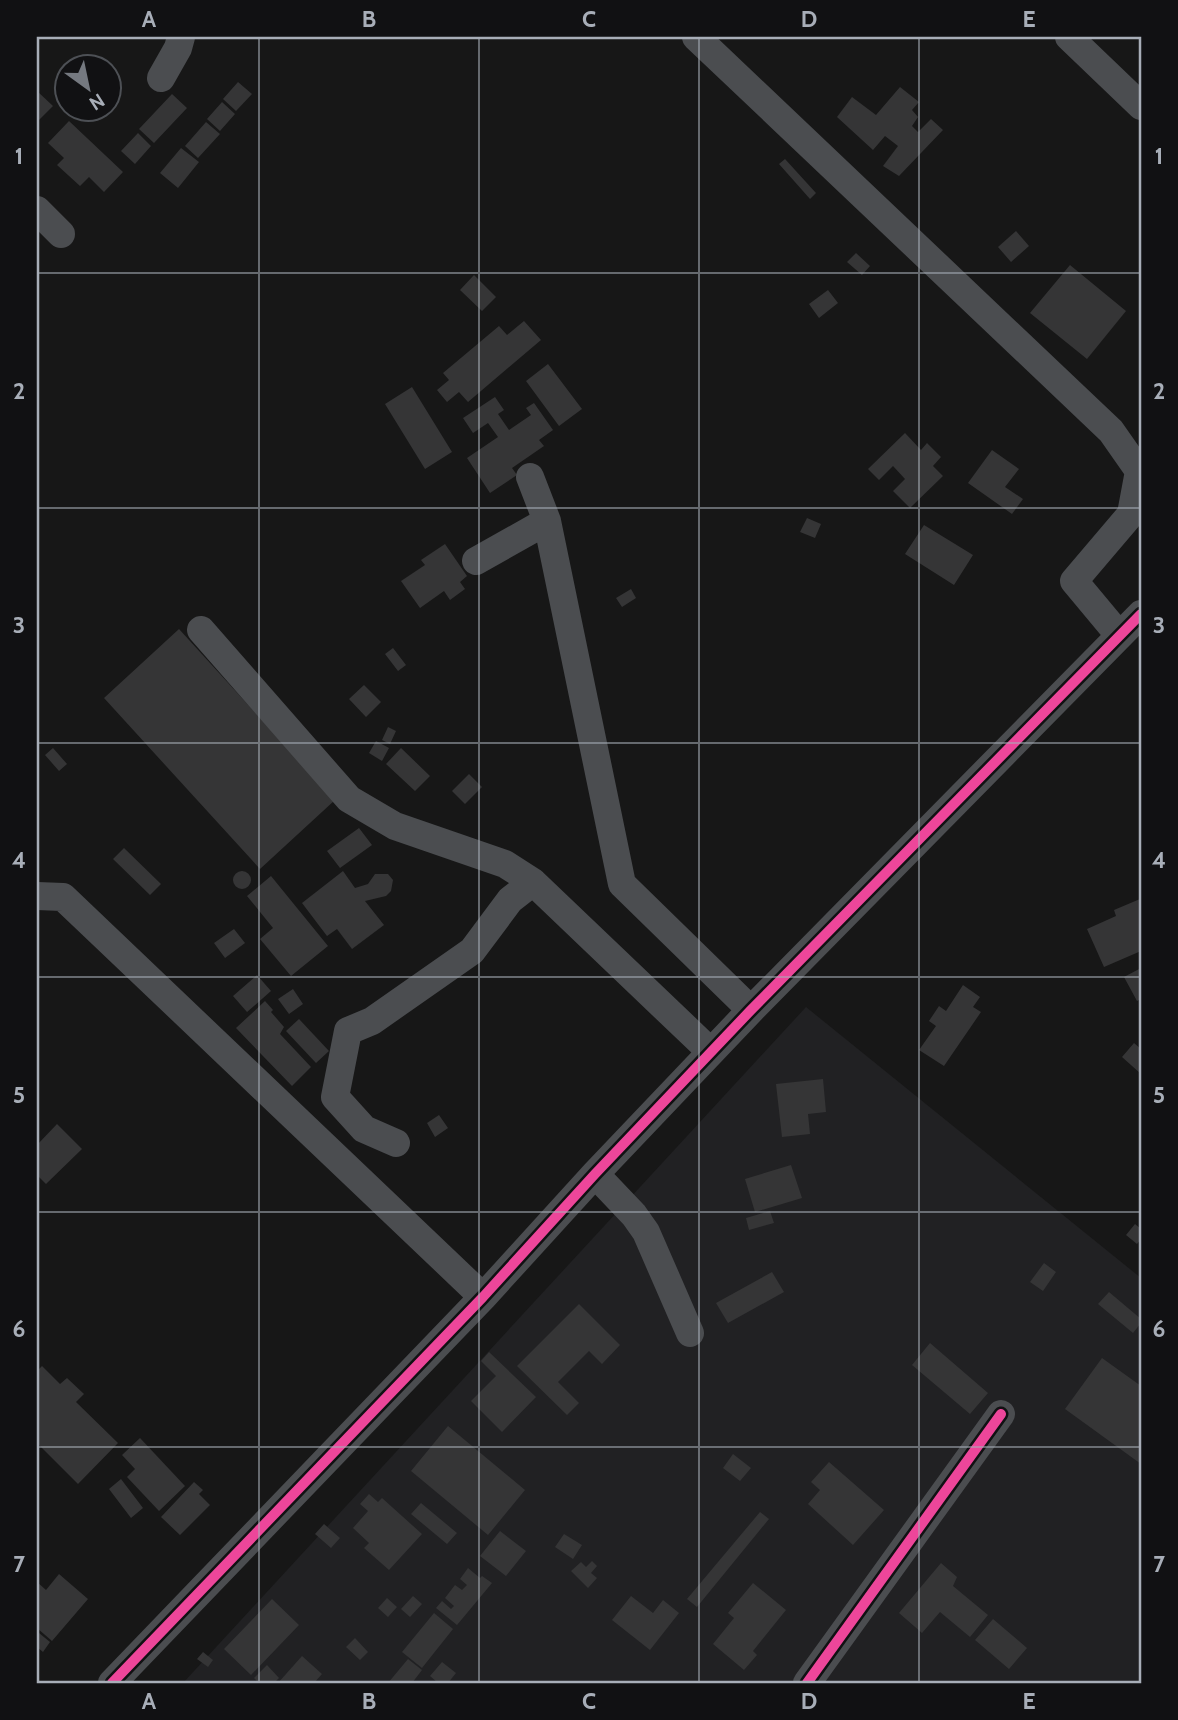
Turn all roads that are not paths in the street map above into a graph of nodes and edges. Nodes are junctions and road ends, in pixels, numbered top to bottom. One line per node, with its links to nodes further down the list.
1 (181, 37): 4 (street)
2 (696, 37): 13 (street)
3 (1069, 37): 5 (street)
4 (161, 78)
5 (1141, 106)
6 (37, 211): 7 (street)
7 (61, 234)
8 (530, 477): 9 (street)
9 (547, 521): 10 (street); 16 (street)
10 (476, 561)
11 (1141, 614): 13 (street)
12 (201, 630): 14 (street)
13 (1119, 635): 16 (street)
14 (533, 882): 17 (street); 18 (street)
15 (37, 896): 20 (street)
16 (751, 1010): 17 (street)
17 (711, 1052): 19 (street)
18 (396, 1143)
19 (595, 1174): 20 (street); 21 (street)
20 (484, 1297): 23 (street)
21 (690, 1333)
22 (1001, 1414): 24 (street)
23 (112, 1683)
24 (807, 1683)

